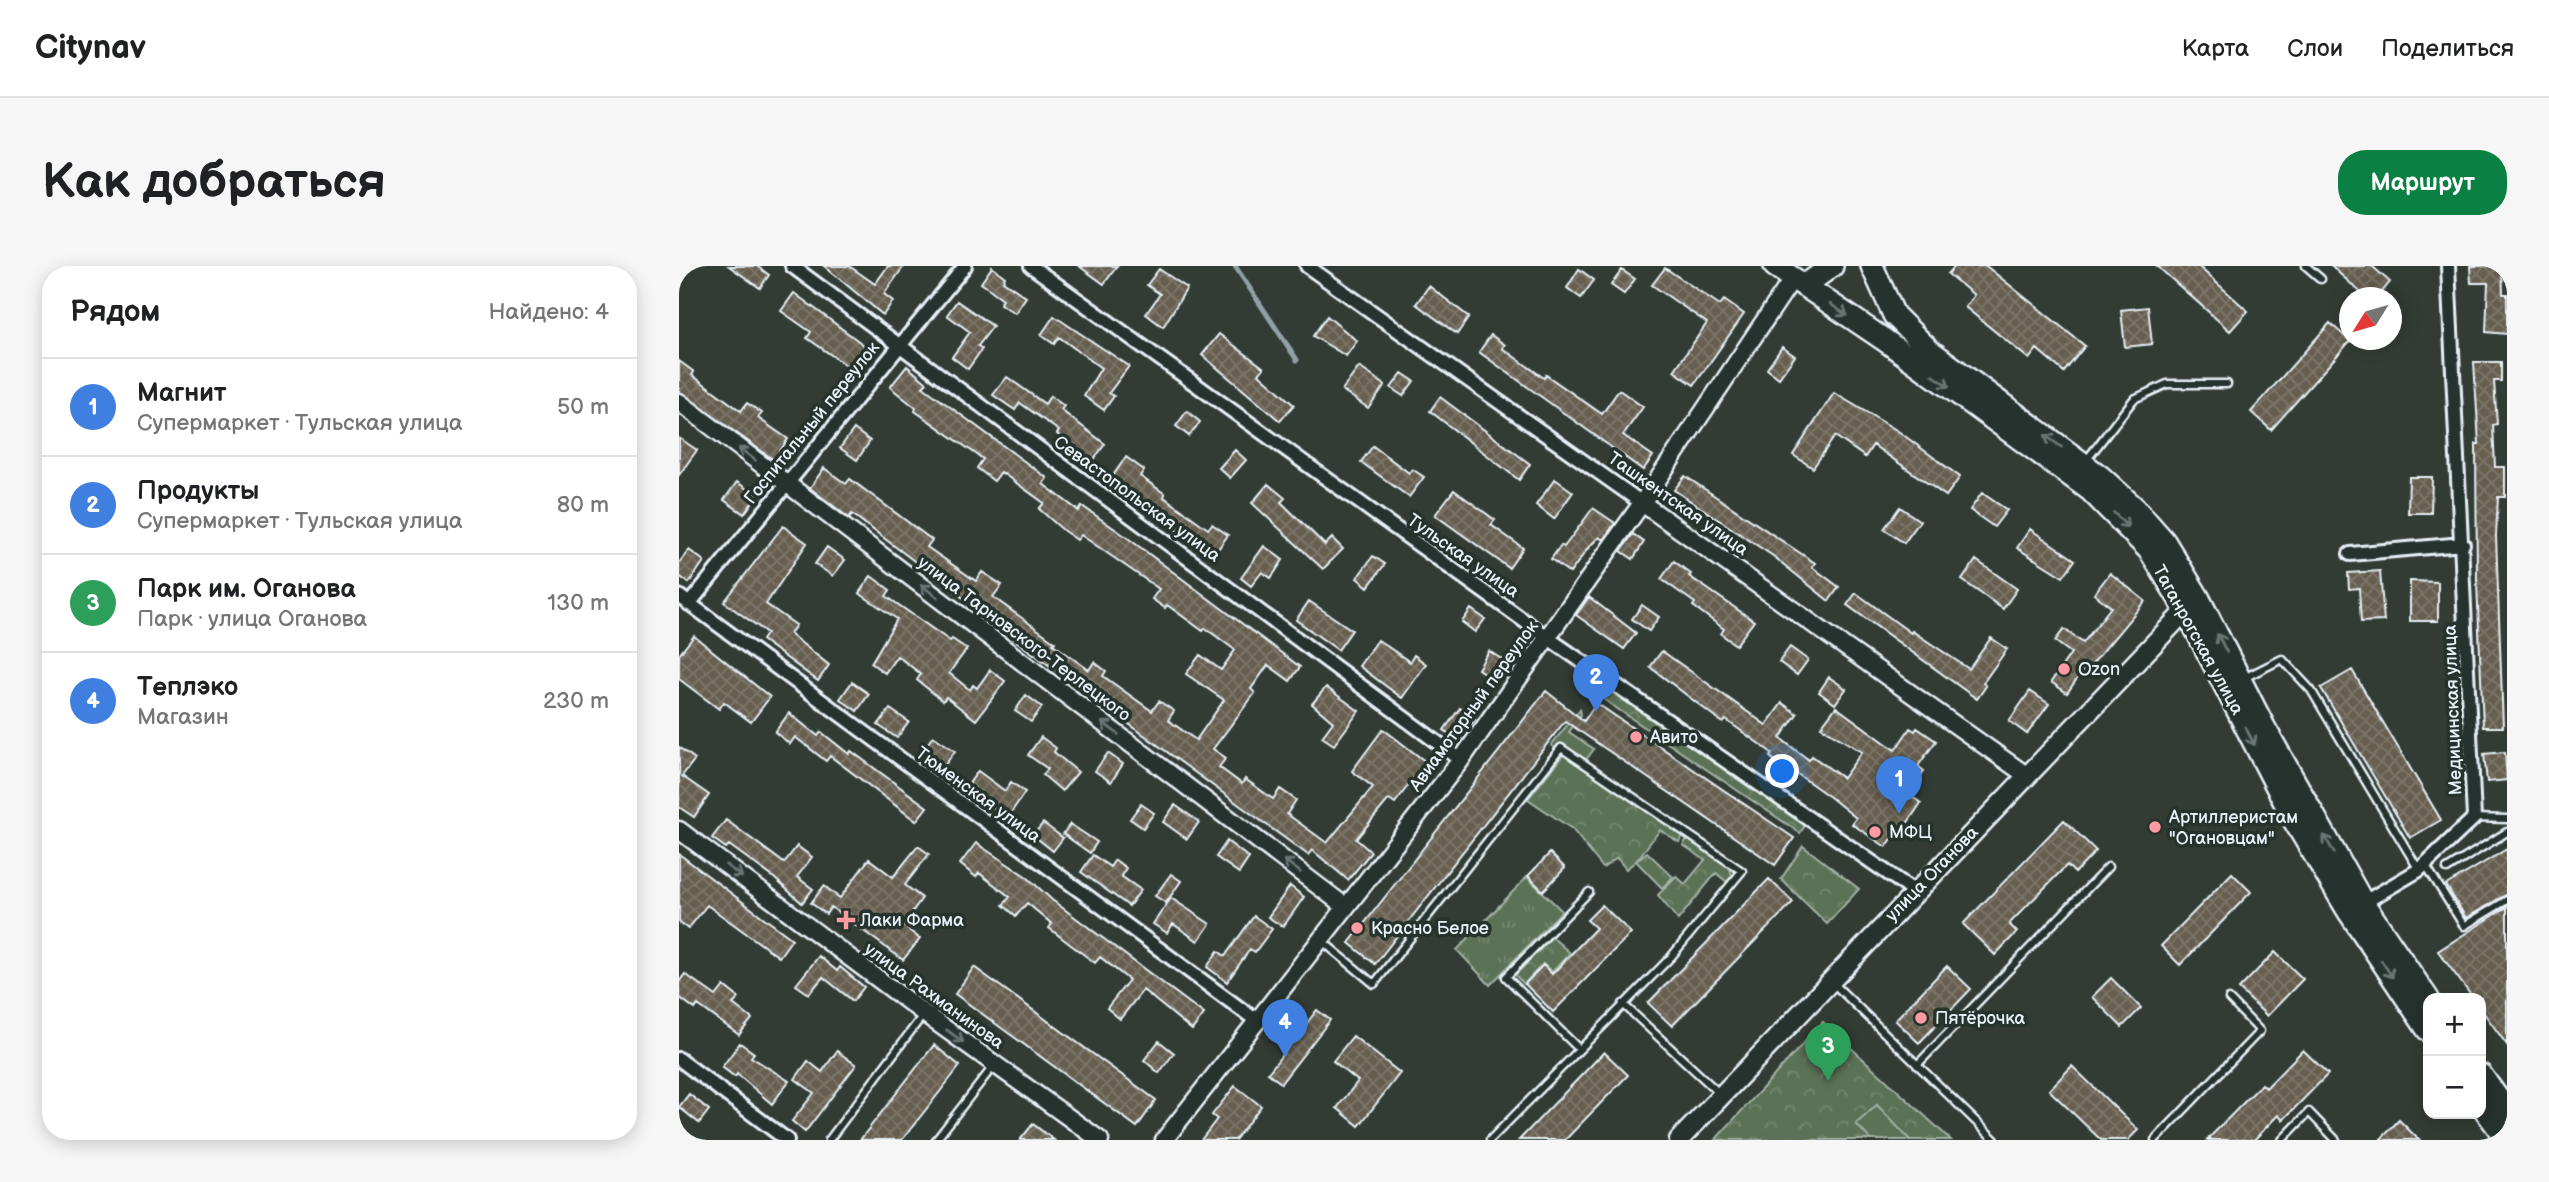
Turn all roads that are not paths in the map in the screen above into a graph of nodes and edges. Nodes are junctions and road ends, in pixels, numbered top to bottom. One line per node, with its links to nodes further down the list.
1 (792, 266): 11 (street, Севастопольская улица)
2 (965, 266): 11 (street, Госпитальный переулок)
3 (1031, 266): 21 (street, Тульская улица)
4 (1307, 266): 16 (street, Ташкентская улица)
5 (1832, 266): 9 (main road)
6 (1872, 266): 14 (main road, Таганрогская улица, one-way to 6)
7 (2306, 266): 10 (lane)
8 (2448, 266): 17 (street, Медицинская улица)
9 (1791, 276): 16 (street, Авиамоторный переулок); 20 (main road, Таганрогская улица, one-way to 20)
10 (2321, 279)
11 (898, 345): 15 (street, Госпитальный переулок); 23 (street, Севастопольская улица)
12 (2227, 384): 14 (lane)
13 (679, 402): 15 (street, улица Тарновского-Терлецкого, one-way to 13)
14 (2084, 464): 20 (main road, Таганрогская улица)
15 (785, 483): 19 (street, Госпитальный переулок); 35 (street, улица Тарновского-Терлецкого, one-way to 15)
16 (1642, 503): 21 (street, Авиамоторный переулок); 24 (street, Ташкентская улица)
17 (2463, 544): 18 (street); 25 (street, Медицинская улица)
18 (2350, 554)
19 (684, 600): 43 (street, Тюменская улица)
20 (2192, 603): 22 (main road, Таганрогская улица, one-way to 20); 24 (main road, улица Оганова); 36 (main road, Таганрогская улица, one-way to 36)
21 (1548, 638): 23 (street, Авиамоторный переулок); 33 (street, Тульская улица)
22 (2241, 680): 30 (lane); 36 (main road, Таганрогская улица, one-way to 22)
23 (1461, 760): 35 (street, Авиамоторный переулок)
24 (2027, 775): 33 (main road, улица Оганова)
25 (2474, 818): 26 (lane); 30 (street, Медицинская улица)
26 (2507, 819)
27 (679, 830): 42 (street, улица Рахманинова, one-way to 42)
28 (2507, 832): 31 (lane)
29 (2108, 867): 48 (lane)
30 (2422, 867): 34 (lane); 36 (street, Медицинская улица)
31 (2447, 869)
32 (1589, 892): 45 (lane)
33 (1916, 892): 38 (main road, улица Оганова)
34 (2507, 900)
35 (1346, 907): 37 (street, Авиамоторный переулок)
36 (2356, 908): 39 (main road, Таганрогская улица); 44 (main road, Таганрогская улица, one-way to 44)
37 (1321, 940): 41 (lane); 43 (street, Авиамоторный переулок)
38 (1830, 981): 48 (lane); 50 (main road, улица Оганова)
39 (2423, 993)
40 (2229, 999): 61 (lane)
41 (1623, 1004): 45 (lane); 50 (lane)
42 (925, 1014): 47 (street, улица Рахманинова, one-way to 47); 54 (lane)
43 (1257, 1021): 57 (street, Авиамоторный переулок)
44 (2423, 1022)
45 (1579, 1049): 58 (lane)
46 (679, 1059): 53 (street)
47 (995, 1064): 55 (lane); 56 (street, улица Рахманинова)
48 (1917, 1065): 60 (lane)
49 (2486, 1082): 52 (main road)
50 (1722, 1095): 59 (main road, улица Оганова)
51 (2486, 1111): 64 (main road)
52 (2507, 1111)
53 (787, 1140)
54 (829, 1140)
55 (936, 1140)
56 (1100, 1140)
57 (1164, 1140)
58 (1490, 1140)
59 (1679, 1140)
60 (1995, 1140)
61 (2155, 1140)
62 (2282, 1140): 63 (lane)
63 (2336, 1140)
64 (2507, 1140)

